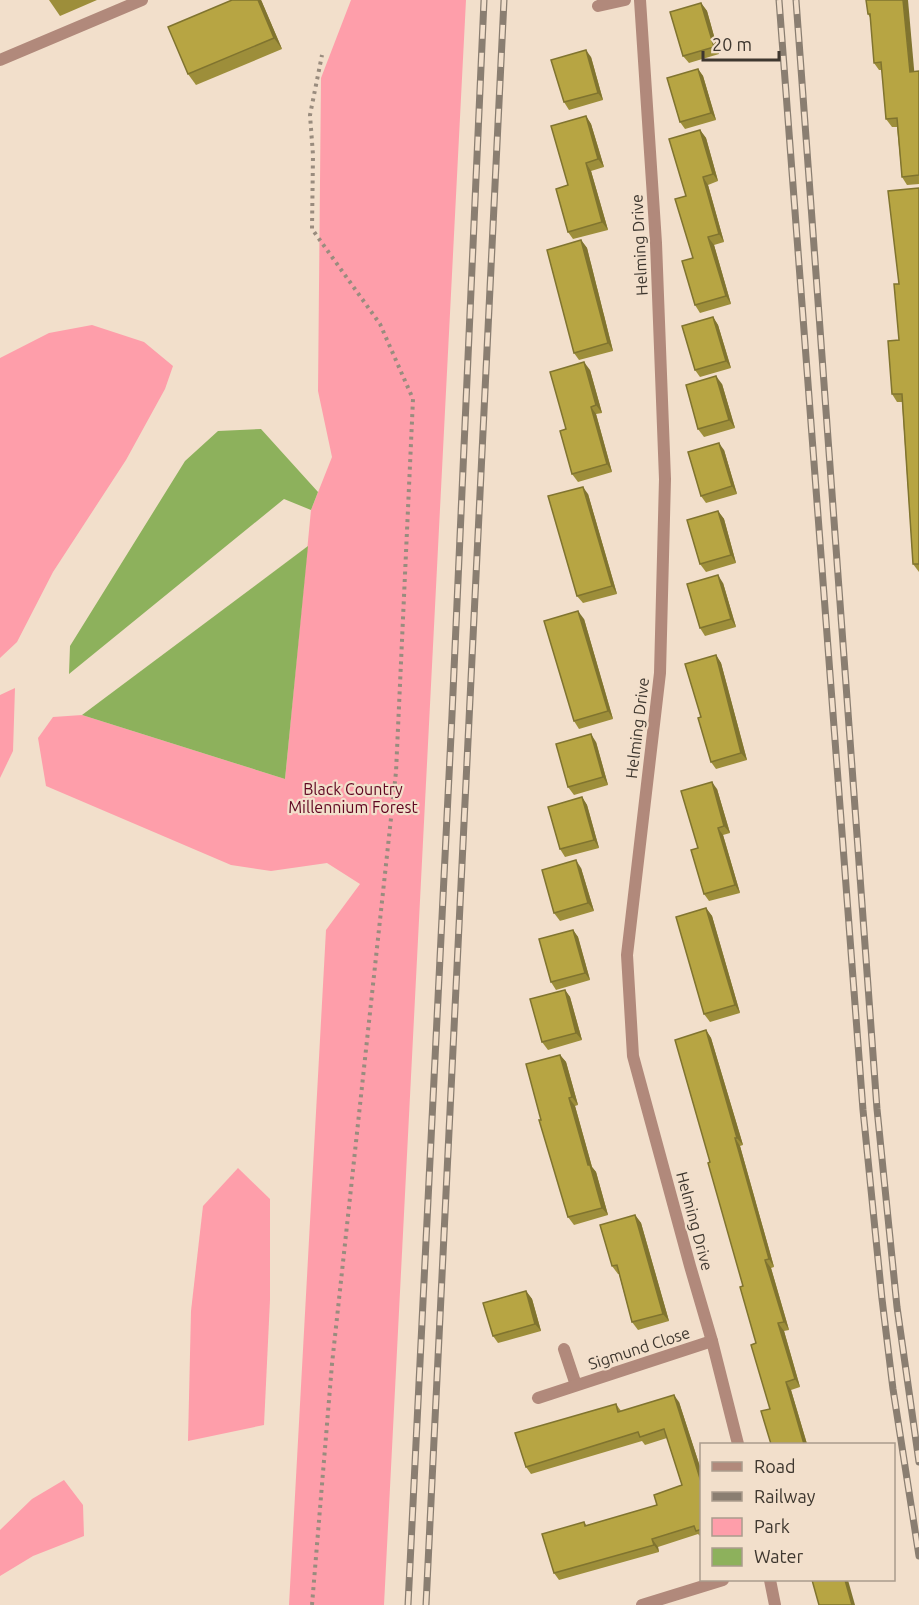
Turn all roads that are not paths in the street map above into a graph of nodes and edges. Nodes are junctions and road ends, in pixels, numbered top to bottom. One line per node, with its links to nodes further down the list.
1 (142, 0): 5 (street)
2 (625, 0): 4 (street)
3 (640, 0): 6 (street, Helming Drive)
4 (598, 6)
5 (0, 60)
6 (712, 1341): 8 (street, Sigmund Close); 10 (street, Helming Drive)
7 (564, 1349): 8 (street, Sigmund Close)
8 (576, 1385): 9 (street, Sigmund Close)
9 (538, 1398)
10 (738, 1443)
11 (720, 1581): 13 (street)
12 (770, 1581): 14 (street)
13 (642, 1605)
14 (775, 1605)

